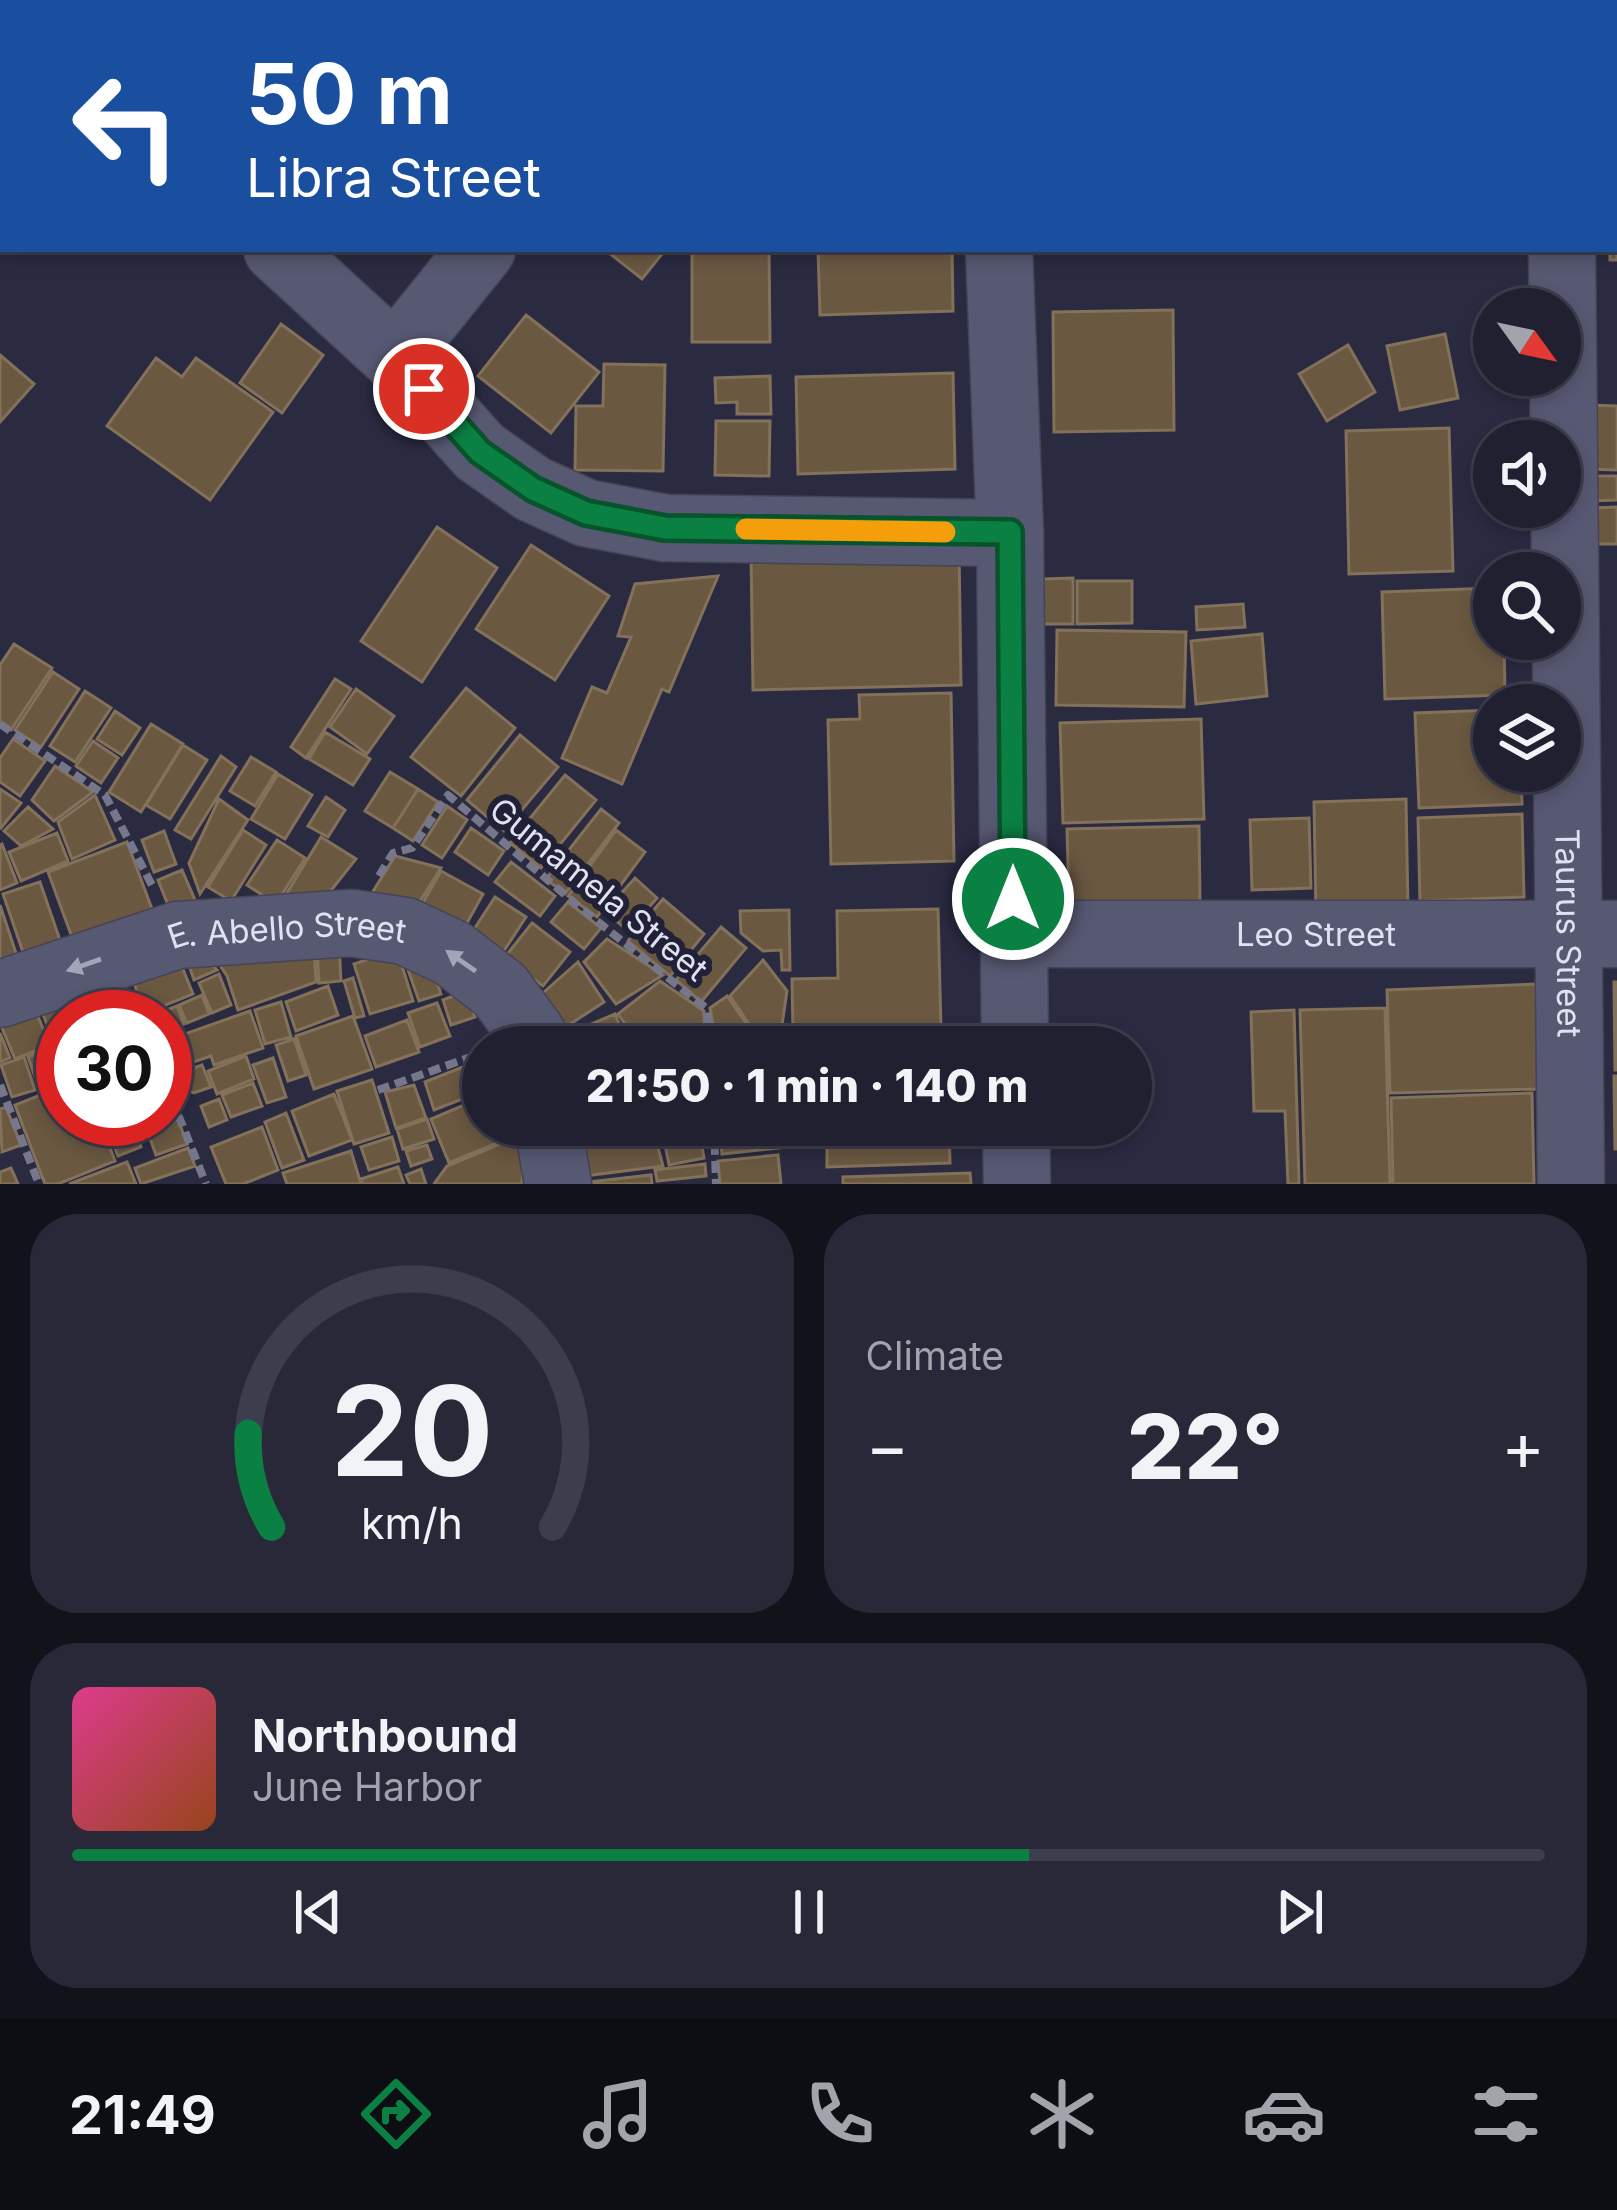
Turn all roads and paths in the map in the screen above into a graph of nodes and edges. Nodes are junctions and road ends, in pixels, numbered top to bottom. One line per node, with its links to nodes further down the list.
1 (280, 252): 5 (street)
2 (480, 252): 5 (street)
3 (999, 252): 6 (street)
4 (1562, 252): 11 (street, Taurus Street)
5 (395, 357): 6 (street)
6 (1010, 532): 9 (street)
7 (0, 724): 10 (path)
8 (351, 923): 10 (street, E. Abello Street); 13 (street, E. Abello Street, one-way to 8); 14 (path, Gumamela Street)
9 (1013, 934): 11 (street, Leo Street); 15 (street)
10 (178, 935): 12 (street, E. Abello Street, one-way to 12)
11 (1594, 935): 28 (street, Taurus Street)
12 (0, 994)
13 (527, 1026)
14 (709, 1026)
15 (1015, 1026)
16 (462, 1060): 18 (path)
17 (0, 1085): 23 (path)
18 (377, 1090)
19 (191, 1146): 24 (path)
20 (552, 1146): 25 (street)
21 (715, 1146): 26 (path)
22 (1016, 1146): 27 (street)
23 (39, 1184)
24 (206, 1184)
25 (558, 1184)
26 (716, 1184)
27 (1017, 1184)
28 (1571, 1184)

